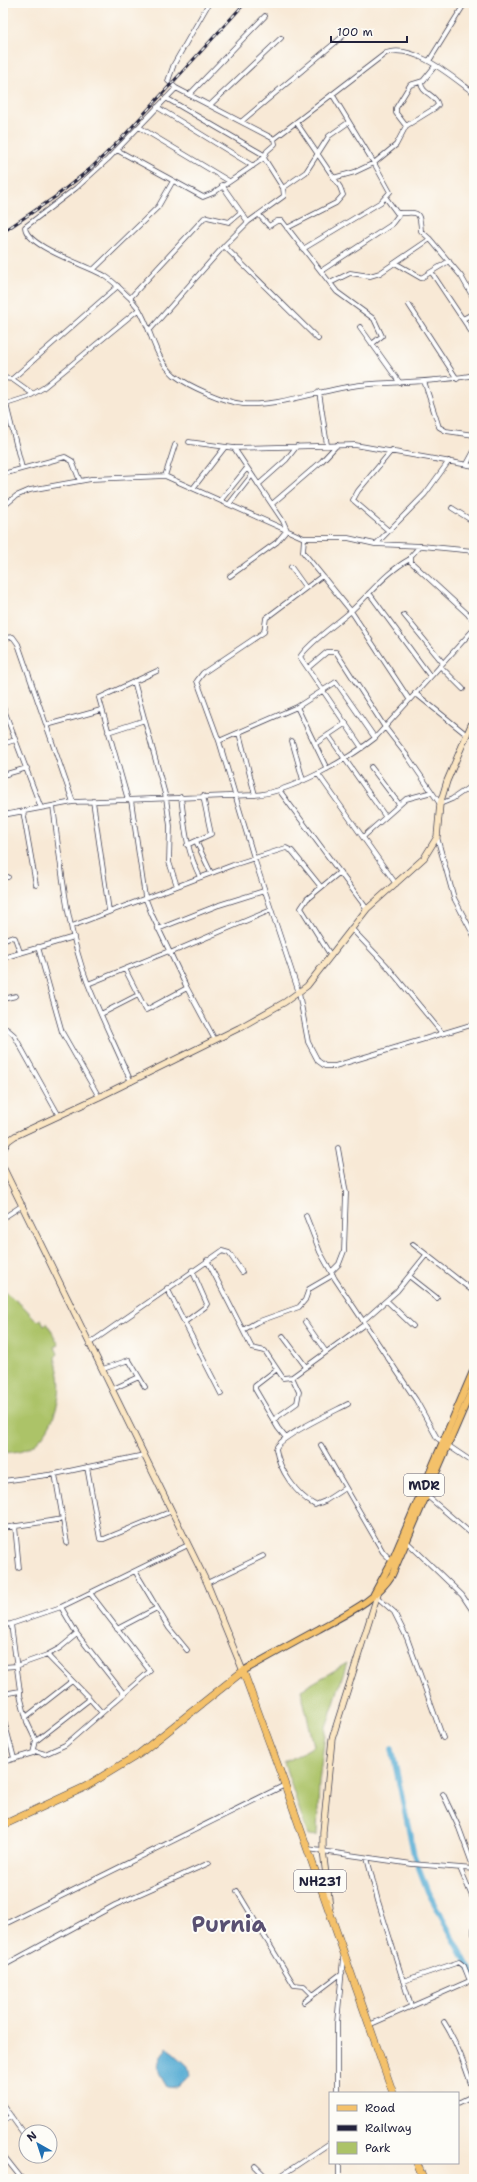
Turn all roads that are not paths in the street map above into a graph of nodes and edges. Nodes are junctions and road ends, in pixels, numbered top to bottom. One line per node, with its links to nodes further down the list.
1 (209, 3): 9 (street)
2 (465, 3): 6 (street)
3 (265, 16): 12 (street)
4 (343, 36): 16 (street)
5 (281, 38): 14 (street)
6 (429, 61): 7 (street); 11 (street)
7 (436, 66): 8 (street); 10 (street)
8 (421, 82): 19 (street); 19 (street)
9 (176, 88): 12 (street); 13 (street)
10 (474, 93)
11 (332, 94): 17 (street); 18 (street)
12 (189, 95): 14 (street)
13 (166, 98): 15 (street); 24 (street)
14 (210, 105): 16 (street)
15 (157, 107): 20 (street); 26 (street)
16 (242, 121): 21 (street)
17 (296, 122): 21 (street); 23 (street)
18 (349, 122): 23 (street); 25 (street)
19 (406, 126): 25 (street)
20 (138, 127): 22 (street); 29 (street)
21 (274, 139): 24 (street)
22 (117, 150): 28 (street); 43 (street)
23 (318, 155): 27 (street); 31 (street)
24 (264, 156): 26 (street); 31 (street)
25 (374, 163): 27 (street); 32 (street)
26 (253, 166): 29 (street)
27 (333, 178): 37 (street)
28 (173, 181): 30 (street); 43 (street)
29 (229, 181): 30 (street)
30 (222, 185): 33 (street)
31 (283, 188): 35 (street)
32 (386, 198): 34 (street); 40 (street)
33 (241, 212): 36 (street); 48 (street)
34 (400, 213): 38 (street); 44 (street)
35 (259, 215): 36 (street); 37 (street)
36 (248, 222): 39 (street)
37 (287, 228): 40 (street)
38 (430, 239): 41 (street); 42 (street)
39 (224, 246): 55 (street); 57 (street)
40 (303, 249): 44 (street)
41 (449, 261): 45 (street); 49 (street)
42 (395, 263): 45 (street); 46 (street)
43 (94, 269): 47 (street)
44 (320, 271): 46 (street)
45 (432, 273): 53 (street)
46 (330, 283): 58 (street)
47 (118, 286): 48 (street); 61 (street)
48 (130, 298): 51 (street)
49 (474, 299)
50 (409, 305): 62 (street)
51 (139, 309): 55 (street); 66 (street)
52 (474, 313): 53 (street)
53 (463, 319): 56 (street)
54 (360, 327): 58 (street)
55 (149, 331): 65 (street)
56 (474, 336)
57 (318, 339)
58 (372, 344): 64 (street)
59 (474, 375): 62 (street)
60 (3, 378): 61 (street)
61 (12, 379): 66 (street)
62 (457, 379): 63 (street)
63 (424, 380): 64 (street); 68 (street)
64 (400, 383): 65 (street)
65 (319, 392): 71 (street)
66 (33, 394): 67 (street)
67 (5, 405): 81 (street)
68 (474, 435)
69 (189, 442): 74 (street)
70 (174, 445): 85 (street)
71 (327, 445): 72 (street); 73 (street)
72 (337, 445): 76 (street); 91 (street)
73 (297, 446): 75 (street); 87 (street)
74 (225, 447): 75 (street); 88 (street)
75 (234, 448): 82 (street)
76 (392, 450): 78 (street); 96 (street)
77 (474, 451): 79 (street)
78 (449, 461): 79 (street); 96 (street)
79 (467, 464): 80 (street)
80 (474, 466)
81 (22, 468): 83 (street); 86 (street)
82 (247, 468): 84 (street); 89 (street)
83 (3, 474)
84 (252, 475): 87 (street); 90 (street)
85 (165, 476): 86 (street); 88 (street)
86 (80, 481): 92 (street)
87 (258, 484): 91 (street)
88 (194, 487): 89 (street)
89 (221, 500): 90 (street)
90 (230, 503): 95 (street)
91 (272, 504): 95 (street)
92 (3, 507)
93 (452, 508): 94 (street)
94 (474, 522)
95 (287, 530): 97 (street); 103 (street)
96 (389, 531): 98 (street)
97 (304, 538): 98 (street); 104 (street)
98 (375, 544): 99 (street)
99 (420, 546): 100 (street); 101 (street)
100 (474, 551)
101 (410, 559): 106 (street); 110 (street)
102 (290, 567): 105 (street)
103 (230, 576)
104 (322, 576): 105 (street); 107 (street)
105 (306, 588): 137 (street)
106 (369, 593): 107 (street); 117 (street)
107 (351, 611): 115 (street); 122 (street)
108 (474, 611): 110 (street)
109 (404, 615): 114 (street)
110 (469, 616): 111 (street)
111 (474, 620)
112 (474, 629): 114 (street)
113 (3, 638): 129 (street)
114 (441, 664): 117 (street); 119 (street)
115 (308, 668): 120 (street); 130 (street)
116 (157, 671): 118 (street)
117 (430, 676): 121 (street)
118 (134, 681): 125 (street); 127 (street)
119 (463, 689)
120 (323, 690): 124 (street); 128 (street); 135 (street)
121 (415, 693): 122 (street); 134 (street)
122 (410, 699): 130 (street)
123 (3, 707): 136 (street)
124 (297, 707): 132 (street); 140 (street)
125 (101, 710): 129 (street); 131 (street)
126 (474, 718): 134 (street)
127 (145, 720): 131 (street); 156 (street)
128 (346, 724): 133 (street); 141 (street)
129 (47, 725): 159 (street)
130 (384, 726): 135 (street); 151 (street)
131 (108, 732): 157 (street)
132 (239, 733): 137 (street); 152 (street)
133 (328, 735): 140 (street); 142 (street)
134 (467, 735): 161 (street)
135 (374, 738): 141 (street)
136 (15, 740): 139 (street); 144 (street)
137 (219, 741): 154 (street)
138 (292, 741): 148 (street)
139 (3, 744)
140 (315, 744): 145 (street)
141 (362, 748): 142 (street)
142 (344, 759): 145 (street); 166 (street)
143 (371, 767): 160 (street)
144 (27, 768): 147 (street); 163 (street)
145 (327, 769): 146 (street)
146 (318, 774): 148 (street); 167 (street)
147 (3, 775)
148 (303, 780): 150 (street)
149 (474, 784): 161 (street)
150 (279, 790): 152 (street); 172 (street)
151 (432, 792): 160 (street); 161 (street)
152 (255, 795): 154 (street)
153 (203, 796): 154 (street); 155 (street); 169 (street)
154 (237, 796): 171 (street)
155 (181, 797): 156 (street); 170 (street)
156 (166, 798): 157 (street); 179 (street)
157 (130, 800): 158 (street); 182 (street)
158 (93, 801): 159 (street); 185 (street)
159 (74, 802): 162 (street)
160 (399, 804): 166 (street)
161 (440, 804): 168 (street)
162 (53, 806): 163 (street); 186 (street)
163 (42, 808): 164 (street)
164 (23, 811): 165 (street); 178 (street)
165 (4, 814)
166 (385, 816): 167 (street)
167 (363, 836): 177 (street)
168 (437, 837): 177 (street); 189 (street)
169 (196, 841): 170 (street); 173 (street)
170 (187, 845): 175 (street)
171 (254, 858): 173 (street); 180 (street); 181 (street)
172 (340, 872): 180 (street); 183 (street)
173 (211, 873): 175 (street)
174 (8, 877): 176 (street)
175 (200, 877): 179 (street)
176 (3, 878)
177 (396, 884): 183 (street)
178 (36, 885)
179 (177, 886): 182 (street)
180 (321, 887): 195 (street)
181 (264, 891): 184 (street); 188 (street)
182 (146, 897): 185 (street); 188 (street)
183 (367, 909): 187 (street)
184 (271, 910): 194 (street); 200 (street)
185 (109, 911): 186 (street)
186 (72, 926): 190 (street)
187 (351, 928): 195 (street); 207 (street)
188 (158, 929): 194 (street)
189 (474, 936)
190 (74, 937): 192 (street); 198 (street)
191 (3, 940): 193 (street)
192 (38, 948): 193 (street); 210 (street)
193 (20, 952): 196 (street)
194 (169, 952): 197 (street); 199 (street)
195 (331, 956): 200 (street)
196 (3, 958)
197 (125, 969): 198 (street); 201 (street)
198 (88, 984): 204 (street)
199 (187, 988): 201 (street); 208 (street)
200 (299, 993): 207 (street); 208 (street)
201 (138, 995): 204 (street)
202 (16, 996): 203 (street)
203 (3, 1000)
204 (101, 1014): 209 (street)
205 (474, 1024): 207 (street)
206 (3, 1030): 211 (street)
207 (442, 1033)
208 (215, 1040): 209 (street)
209 (131, 1082): 210 (street)
210 (99, 1097): 211 (street)
211 (58, 1114): 212 (street)
212 (5, 1141): 214 (street)
213 (338, 1148): 224 (street)
214 (3, 1150)
215 (3, 1167): 216 (street)
216 (23, 1205): 218 (street); 236 (street)
217 (306, 1216): 224 (street)
218 (3, 1218)
219 (413, 1244): 220 (street)
220 (426, 1255): 225 (street); 227 (street)
221 (207, 1260): 222 (street); 223 (street); 234 (street)
222 (192, 1270): 226 (street); 230 (street)
223 (242, 1272)
224 (332, 1274): 232 (street); 234 (street)
225 (409, 1276): 228 (street); 229 (street)
226 (167, 1288): 230 (street); 236 (street)
227 (474, 1292)
228 (437, 1298)
229 (387, 1301): 232 (street); 233 (street)
230 (185, 1322): 248 (street)
231 (305, 1322): 237 (street)
232 (364, 1322): 237 (street); 252 (street)
233 (413, 1326)
234 (243, 1330): 240 (street)
235 (283, 1336): 238 (street)
236 (90, 1343): 239 (street)
237 (326, 1352): 238 (street)
238 (306, 1367): 243 (street)
239 (102, 1369): 242 (street); 246 (street)
240 (277, 1369): 243 (street); 250 (street)
241 (474, 1369): 252 (main road, MDR)
242 (139, 1376): 245 (street); 246 (street)
243 (292, 1377): 250 (street)
244 (474, 1385): 247 (main road, MDR)
245 (145, 1387)
246 (113, 1390): 254 (street)
247 (473, 1392): 252 (main road, MDR)
248 (221, 1394)
249 (348, 1404): 251 (street)
250 (273, 1420): 251 (street)
251 (286, 1438): 259 (street)
252 (444, 1444): 255 (street); 260 (main road, MDR); 270 (main road, MDR)
253 (321, 1445): 259 (street)
254 (144, 1454): 256 (street); 261 (street)
255 (474, 1463)
256 (87, 1467): 257 (street); 261 (street)
257 (55, 1474): 258 (street); 262 (street)
258 (3, 1481)
259 (345, 1488): 270 (street)
260 (426, 1495): 265 (street); 266 (main road, MDR)
261 (172, 1511): 268 (street)
262 (63, 1519): 263 (street); 267 (street)
263 (15, 1526): 264 (street); 271 (street)
264 (3, 1528)
265 (474, 1536)
266 (406, 1542): 276 (main road, MDR); 280 (street)
267 (67, 1543)
268 (188, 1545): 272 (street); 274 (street)
269 (263, 1556): 274 (street)
270 (392, 1561): 273 (main road, MDR)
271 (19, 1568)
272 (135, 1571): 275 (street); 279 (street)
273 (382, 1580): 276 (street); 277 (main road, MDR)
274 (207, 1583): 289 (street)
275 (90, 1593): 278 (street); 283 (street)
276 (378, 1595): 277 (main road, MDR); 298 (street); 307 (street)
277 (370, 1599): 289 (main road, MDR)
278 (61, 1607): 281 (street); 284 (street)
279 (157, 1608): 283 (street); 285 (street)
280 (474, 1613)
281 (11, 1624): 282 (street); 287 (street)
282 (3, 1625)
283 (117, 1629): 293 (street)
284 (77, 1634): 286 (street); 293 (street)
285 (187, 1650)
286 (47, 1655): 287 (street); 290 (street)
287 (16, 1666): 288 (street); 291 (street)
288 (3, 1667)
289 (243, 1671): 303 (highway, NH231); 305 (highway)
290 (72, 1681): 294 (street); 296 (street)
291 (20, 1691): 292 (street); 296 (street)
292 (3, 1694)
293 (124, 1694): 295 (street)
294 (90, 1700): 295 (street); 299 (street)
295 (102, 1713): 300 (street)
296 (26, 1717): 299 (street)
297 (3, 1718): 301 (street)
298 (443, 1738)
299 (36, 1741): 300 (street)
300 (35, 1751): 301 (street)
301 (14, 1758): 302 (street)
302 (3, 1762)
303 (285, 1785): 306 (highway, NH231); 315 (street)
304 (443, 1794): 311 (street)
305 (3, 1825)
306 (308, 1848): 307 (street); 314 (highway, NH231)
307 (323, 1851): 308 (street); 314 (street)
308 (367, 1858): 310 (street); 322 (street)
309 (209, 1863): 319 (street)
310 (460, 1868): 311 (street); 313 (street)
311 (474, 1870)
312 (237, 1891): 323 (street)
313 (474, 1901)
314 (331, 1914): 318 (highway, NH231)
315 (3, 1925)
316 (474, 1929): 317 (street)
317 (474, 1934)
318 (344, 1953): 320 (street); 327 (highway, NH231)
319 (3, 1966)
320 (342, 1974): 323 (street); 328 (street)
321 (472, 1980): 322 (street); 325 (street)
322 (403, 1981): 325 (street)
323 (313, 1996): 324 (street)
324 (304, 2002)
325 (412, 2006): 327 (street)
326 (444, 2022): 330 (street)
327 (369, 2025): 329 (highway, NH231)
328 (337, 2092)
329 (393, 2092)
330 (474, 2094): 331 (street)
331 (459, 2102)
332 (3, 2105): 333 (street)
333 (11, 2116): 334 (street); 335 (street)
334 (3, 2122)
335 (18, 2126)
336 (329, 2144): 343 (street)
337 (3, 2155): 341 (street)
338 (339, 2164): 344 (street)
339 (417, 2164): 345 (highway)
340 (256, 2166): 342 (street)
341 (22, 2179)
342 (268, 2179)
343 (276, 2179)
344 (339, 2179)
345 (423, 2179)

